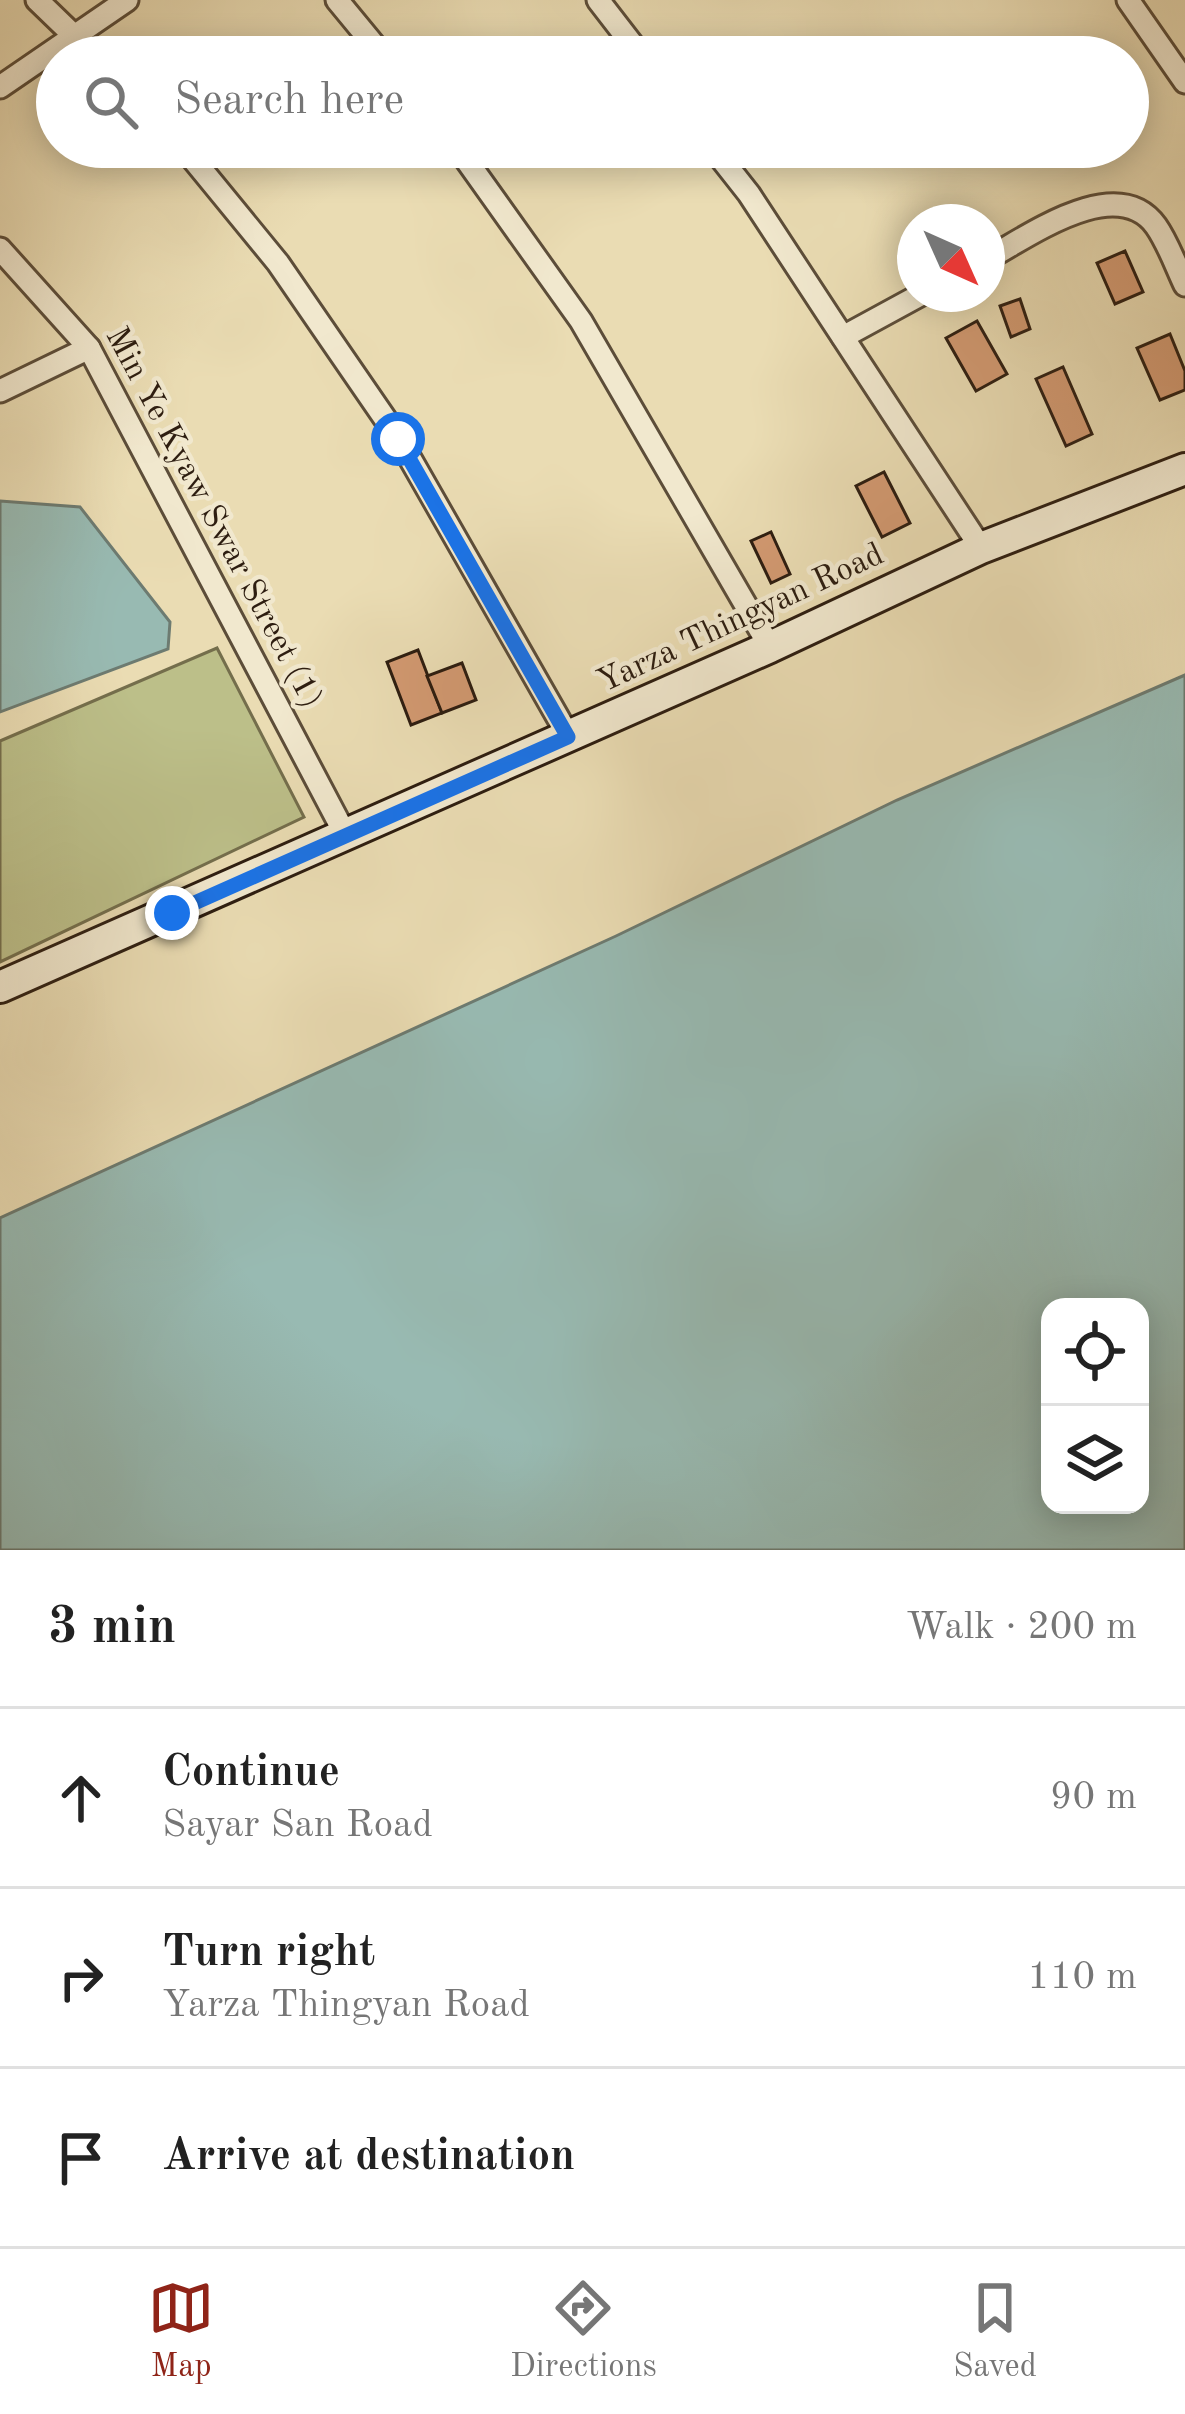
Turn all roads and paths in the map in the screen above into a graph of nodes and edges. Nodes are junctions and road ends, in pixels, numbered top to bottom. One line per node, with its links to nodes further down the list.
1 (37, 0): 6 (street)
2 (127, 0): 6 (street)
3 (337, 0): 7 (street)
4 (598, 0): 8 (street)
5 (1128, 0): 10 (street)
6 (74, 36)
7 (367, 36)
8 (626, 36)
9 (36, 62): 11 (street)
10 (1185, 82)
11 (0, 87)
12 (200, 168): 25 (street)
13 (472, 168): 24 (street)
14 (729, 168): 19 (street)
15 (0, 249): 20 (street, Min Ye Kyaw Swar Street (1))
16 (1005, 249): 17 (street)
17 (1185, 285)
18 (897, 308): 19 (street)
19 (843, 337): 23 (street)
20 (88, 348): 21 (street); 26 (street, Min Ye Kyaw Swar Street (1))
21 (0, 391)
22 (1185, 469): 23 (street, Yarza Thingyan Road)
23 (981, 548): 24 (street, Yarza Thingyan Road)
24 (770, 647): 25 (street, Yarza Thingyan Road)
25 (568, 737): 26 (street, Yarza Thingyan Road)
26 (345, 834): 27 (street, Yarza Thingyan Road)
27 (0, 987)

